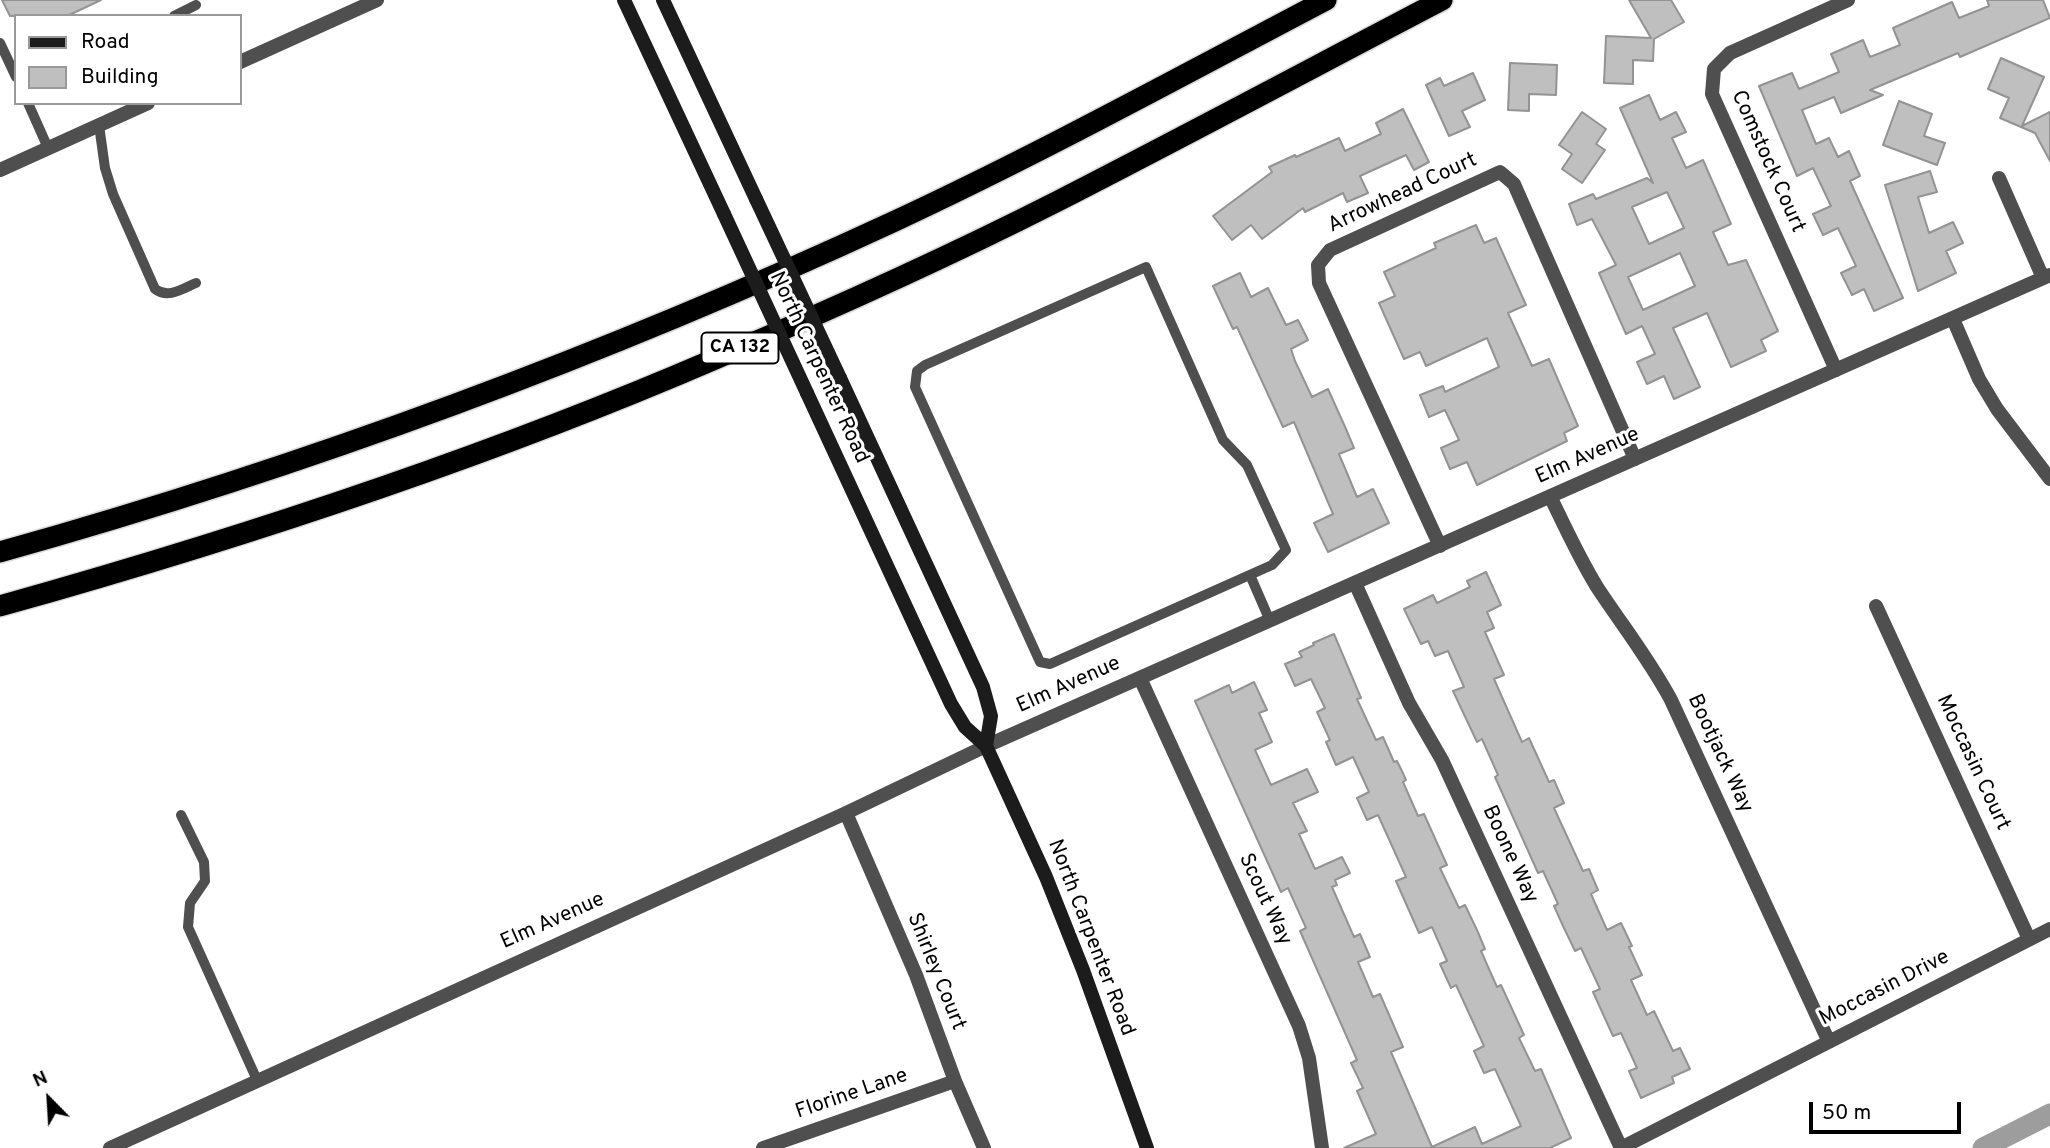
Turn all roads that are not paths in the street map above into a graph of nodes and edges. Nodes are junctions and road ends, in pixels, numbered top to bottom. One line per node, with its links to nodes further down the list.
1 (377, 0): 10 (street)
2 (624, 0): 33 (main road, North Carpenter Road, bridge)
3 (663, 0): 33 (main road, North Carpenter Road, bridge)
4 (1326, 0): 26 (highway, CA 132)
5 (1442, 0): 29 (highway, CA 132)
6 (1847, 0): 21 (street, Comstock Court)
7 (197, 7): 8 (lane)
8 (179, 14)
9 (0, 43): 11 (lane)
10 (242, 61)
11 (14, 73)
12 (29, 105): 15 (lane)
13 (144, 105): 14 (street)
14 (99, 125): 15 (street); 19 (lane)
15 (48, 148): 16 (street)
16 (0, 170)
17 (1999, 178): 18 (street)
18 (2047, 277): 20 (street, Elm Avenue)
19 (196, 284)
20 (1953, 319): 21 (street, Elm Avenue); 23 (street)
21 (1836, 370): 22 (street, Elm Avenue)
22 (1635, 459): 24 (street, Elm Avenue); 25 (street, Arrowhead Court)
23 (2050, 479)
24 (1550, 496): 25 (street, Elm Avenue); 38 (street, Bootjack Way)
25 (1440, 545): 28 (street, Elm Avenue)
26 (0, 552)
27 (1250, 575): 27 (lane); 31 (lane)
28 (1355, 583): 31 (street, Elm Avenue); 46 (street, Boone Way)
29 (0, 606)
30 (1876, 606): 37 (street, Moccasin Court)
31 (1270, 621): 32 (street, Elm Avenue)
32 (1140, 678): 33 (street, Elm Avenue); 45 (street, Scout Way)
33 (986, 746): 34 (street, Elm Avenue); 44 (main road, North Carpenter Road)
34 (846, 813): 39 (street, Elm Avenue); 40 (street, Shirley Court)
35 (181, 815): 39 (lane)
36 (2050, 929): 37 (street, Moccasin Drive)
37 (2029, 939): 38 (street, Moccasin Drive)
38 (1829, 1042): 46 (street, Moccasin Drive)
39 (257, 1080): 41 (street, Elm Avenue)
40 (955, 1081): 42 (street, Florine Lane); 43 (street, Shirley Court)
41 (110, 1148)
42 (763, 1148)
43 (984, 1148)
44 (1147, 1148)
45 (1322, 1148)
46 (1621, 1148)

